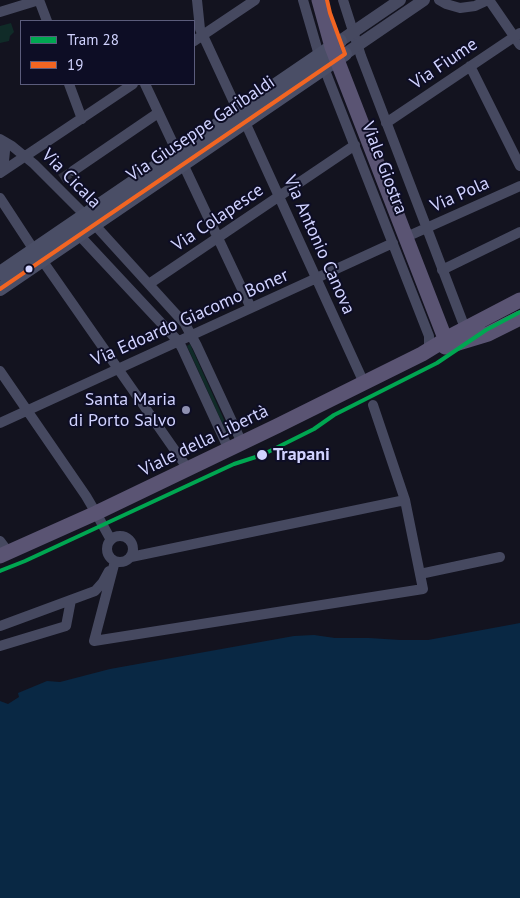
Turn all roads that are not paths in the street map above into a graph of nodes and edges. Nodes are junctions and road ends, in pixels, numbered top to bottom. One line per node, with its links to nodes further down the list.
1 (40, 0): 12 (street); 13 (street)
2 (198, 0): 15 (street, Via Antonio Canova)
3 (255, 0): 15 (street)
4 (303, 0): 18 (street, Viale Giostra)
5 (318, 0): 18 (main road, Viale Giostra)
6 (327, 0): 18 (main road, Viale Giostra)
7 (343, 0): 14 (street, Viale Giostra)
8 (400, 0): 14 (street, Via Giuseppe Garibaldi)
9 (424, 0): 17 (street, Via Giuseppe Garibaldi)
10 (439, 0): 11 (street)
11 (490, 2): 16 (street)
12 (0, 12)
13 (47, 20)
14 (353, 32): 17 (street, Viale Giostra); 18 (street, Via Giuseppe Garibaldi)
15 (198, 38): 24 (street, Via Antonio Canova)
16 (518, 38): 19 (street, Via Fiume)
17 (358, 45): 18 (street, Via Giuseppe Garibaldi); 26 (street, Viale Giostra)
18 (333, 54): 24 (main road, Via Giuseppe Garibaldi); 28 (street, Viale Giostra); 39 (main road, Viale Giostra); 55 (main road, Viale Giostra)
19 (470, 66): 26 (street, Via Fiume); 32 (street)
20 (69, 85): 25 (street)
21 (132, 85): 25 (street)
22 (145, 85): 23 (street)
23 (158, 113): 30 (street); 33 (street)
24 (241, 116): 30 (main road, Via Giuseppe Garibaldi); 36 (street, Via Antonio Canova)
25 (82, 119): 29 (street)
26 (386, 123): 39 (street, Viale Giostra)
27 (0, 140): 29 (street, Via Cicala); 31 (street)
28 (355, 145): 36 (street, Via Colapesce); 43 (street, Viale Giostra)
29 (26, 157): 34 (street); 38 (street, Via Cicala)
30 (180, 158): 38 (main road, Via Giuseppe Garibaldi); 42 (street)
31 (0, 166)
32 (520, 166)
33 (73, 171)
34 (0, 173)
35 (520, 186): 39 (street, Via Pola)
36 (279, 196): 42 (street, Via Colapesce); 47 (street, Via Antonio Canova)
37 (0, 198): 44 (street)
38 (89, 220): 41 (main road, Via Giuseppe Garibaldi); 44 (main road, Via Giuseppe Garibaldi); 48 (street, Via Cicala)
39 (420, 231): 45 (street, Viale Giostra); 55 (main road, Viale Giostra)
40 (520, 232): 45 (street)
41 (79, 235): 44 (main road, Via Giuseppe Garibaldi); 54 (street)
42 (217, 238): 48 (street, Via Colapesce); 51 (street)
43 (393, 243): 47 (street, Via Edoardo Giacomo Boner); 55 (street, Viale Giostra)
44 (38, 255): 46 (main road, Via Giuseppe Garibaldi); 49 (main road, Via Giuseppe Garibaldi); 56 (street)
45 (442, 270): 55 (street, Viale Giostra)
46 (0, 273)
47 (316, 278): 51 (street, Via Edoardo Giacomo Boner); 58 (street, Via Antonio Canova)
48 (149, 284): 53 (street, Via Cicala)
49 (0, 289)
50 (520, 300): 55 (main road, Viale della Libertà)
51 (251, 308): 53 (street, Via Edoardo Giacomo Boner)
52 (520, 318): 55 (main road, Viale della Libertà)
53 (192, 335): 54 (street, Via Edoardo Giacomo Boner); 62 (street, Via Cicala)
54 (178, 341): 56 (street, Via Edoardo Giacomo Boner); 62 (street)
55 (443, 343): 58 (main road, Viale della Libertà)
56 (117, 368): 60 (street, Via Edoardo Giacomo Boner); 63 (street)
57 (0, 371): 60 (street)
58 (364, 383): 62 (main road, Viale della Libertà)
59 (373, 405): 64 (street)
60 (27, 410): 61 (street, Via Edoardo Giacomo Boner); 65 (street)
61 (0, 423)
62 (236, 447): 63 (main road, Viale della Libertà)
63 (188, 469): 65 (main road, Viale della Libertà)
64 (405, 500): 69 (street); 72 (street)
65 (96, 513): 67 (street); 68 (main road, Viale della Libertà)
66 (0, 540): 68 (street)
67 (111, 540): 69 (street); 71 (street)
68 (4, 555)
69 (131, 557): 71 (street)
70 (500, 557): 72 (street)
71 (115, 561): 72 (street); 73 (street)
72 (420, 574)
73 (71, 600): 74 (street); 75 (street)
74 (0, 626)
75 (0, 646)

